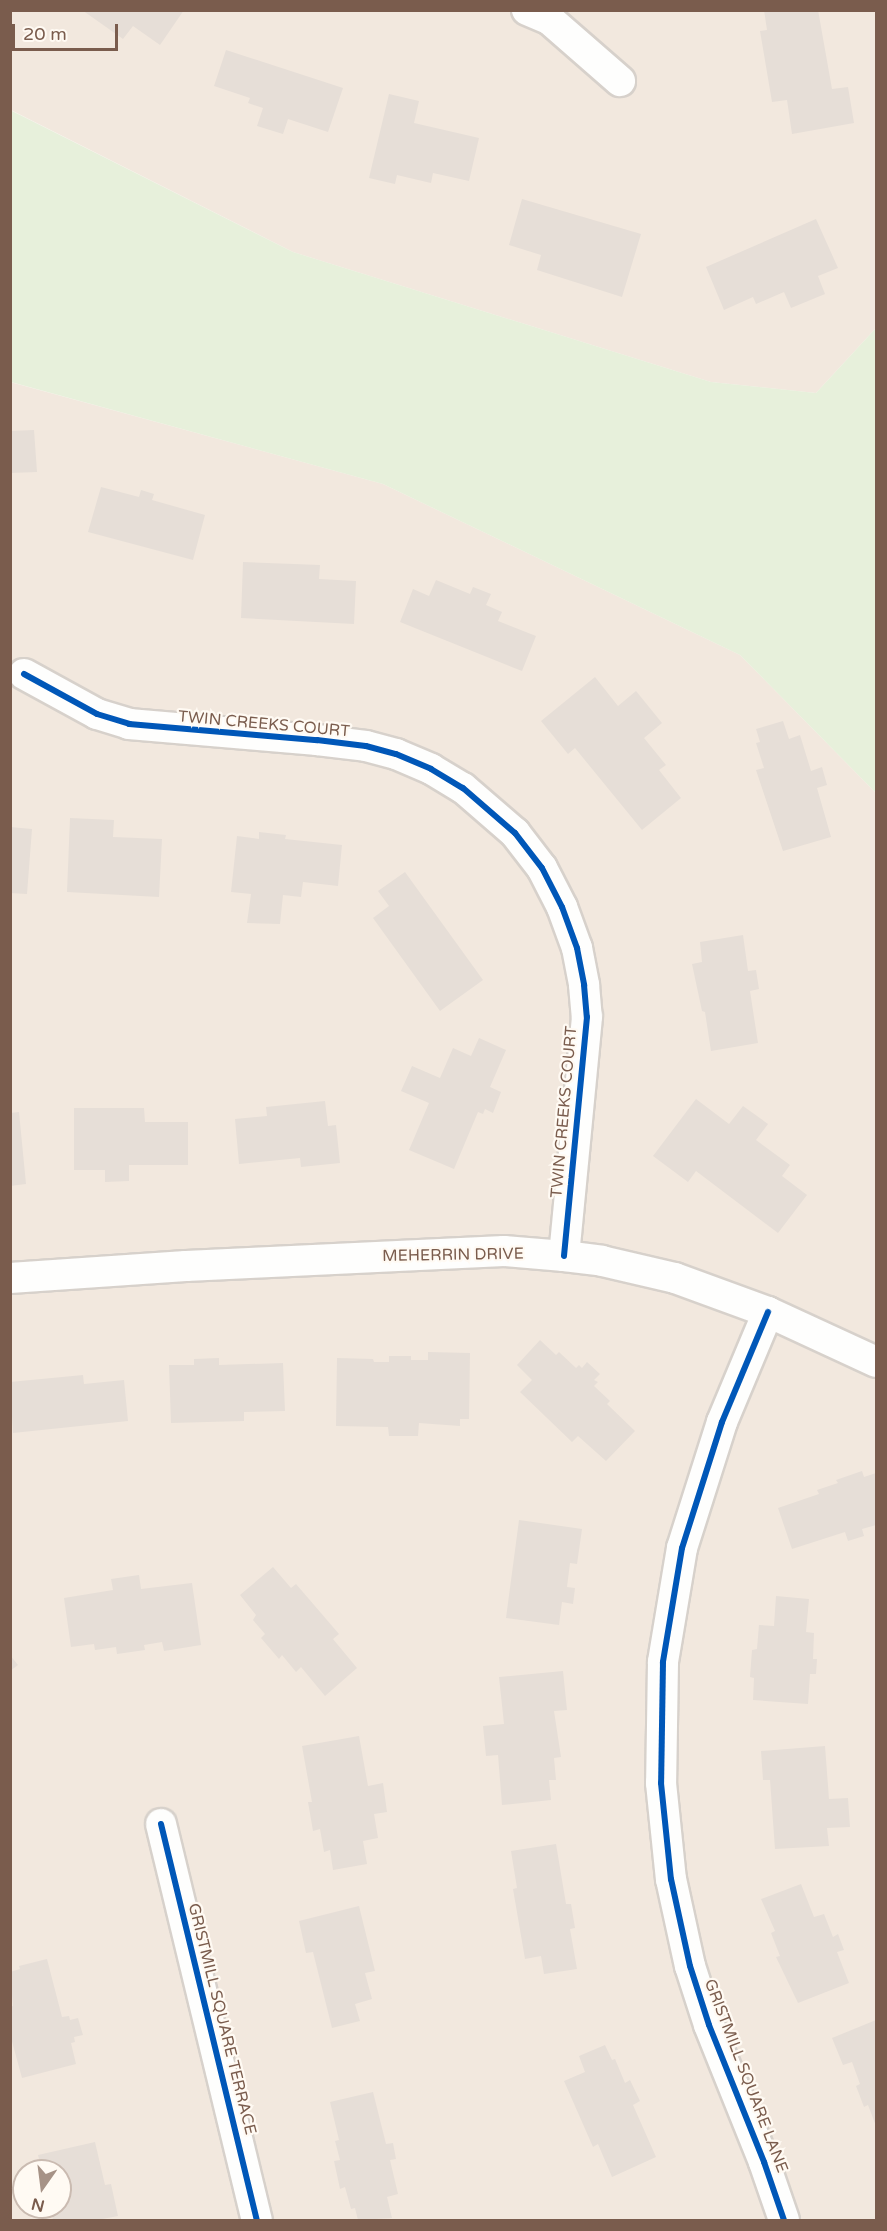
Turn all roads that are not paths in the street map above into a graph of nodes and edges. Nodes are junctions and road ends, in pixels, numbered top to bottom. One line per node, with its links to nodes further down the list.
1 (527, 10): 2 (street)
2 (620, 81)
3 (24, 674): 4 (street, TWIN CREEKS COURT)
4 (564, 1256): 5 (street, MEHERRIN DRIVE); 6 (street, MEHERRIN DRIVE)
5 (10, 1278)
6 (768, 1312): 7 (street, MEHERRIN DRIVE); 10 (street, GRISTMILL SQUARE LANE)
7 (876, 1362)
8 (160, 1824): 9 (street, GRISTMILL SQUARE TERRACE)
9 (257, 2220)
10 (784, 2220)

